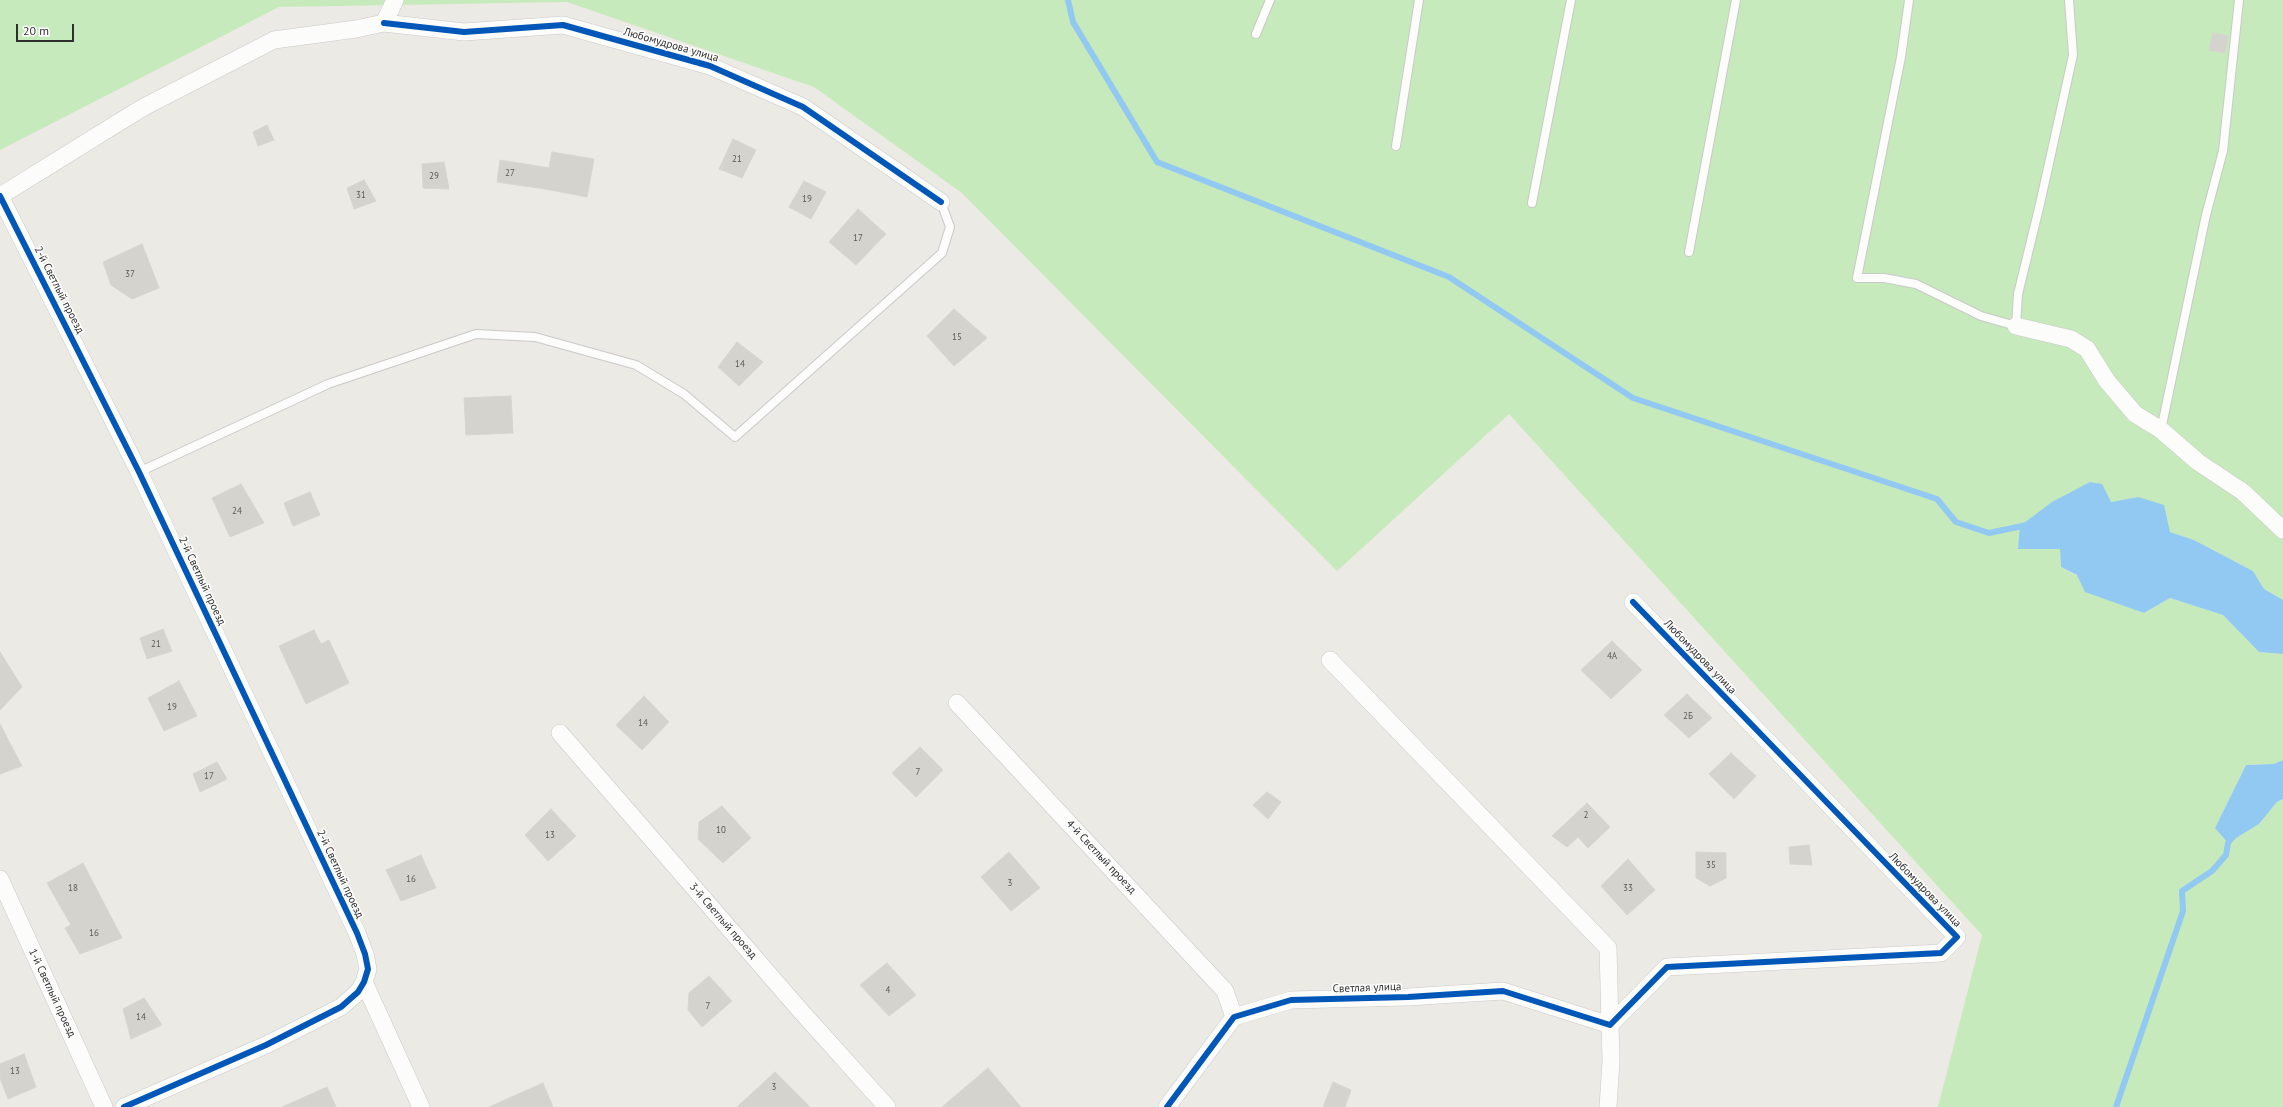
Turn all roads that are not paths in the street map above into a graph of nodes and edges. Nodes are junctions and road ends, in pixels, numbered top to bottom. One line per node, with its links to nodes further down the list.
1 (396, 0): 9 (street)
2 (1270, 0): 10 (lane)
3 (1419, 0): 11 (lane)
4 (1571, 0): 14 (lane)
5 (1736, 0): 15 (lane)
6 (1909, 0): 16 (lane)
7 (2069, 0): 16 (lane)
8 (2239, 0): 17 (lane)
9 (384, 23): 12 (street, Любомудрова улица); 13 (street, Любомудрова улица)
10 (1256, 34)
11 (1396, 146)
12 (0, 196): 18 (street, 2-й Светлый проезд)
13 (941, 202): 18 (lane)
14 (1532, 203)
15 (1689, 252)
16 (2016, 326): 17 (street)
17 (2161, 430): 19 (street)
18 (139, 472): 25 (street, 2-й Светлый проезд)
19 (2283, 530)
20 (1633, 602): 27 (street, Любомудрова улица)
21 (1330, 660): 27 (street)
22 (958, 703): 26 (street, 4-й Светлый проезд)
23 (560, 734): 31 (street, 3-й Светлый проезд)
24 (0, 879): 28 (street, 1-й Светлый проезд)
25 (364, 982): 29 (street); 30 (street)
26 (1234, 1017): 27 (street, Светлая улица); 32 (street)
27 (1610, 1025): 33 (street)
28 (104, 1107)
29 (124, 1107)
30 (421, 1107)
31 (888, 1107)
32 (1166, 1107)
33 (1608, 1107)

